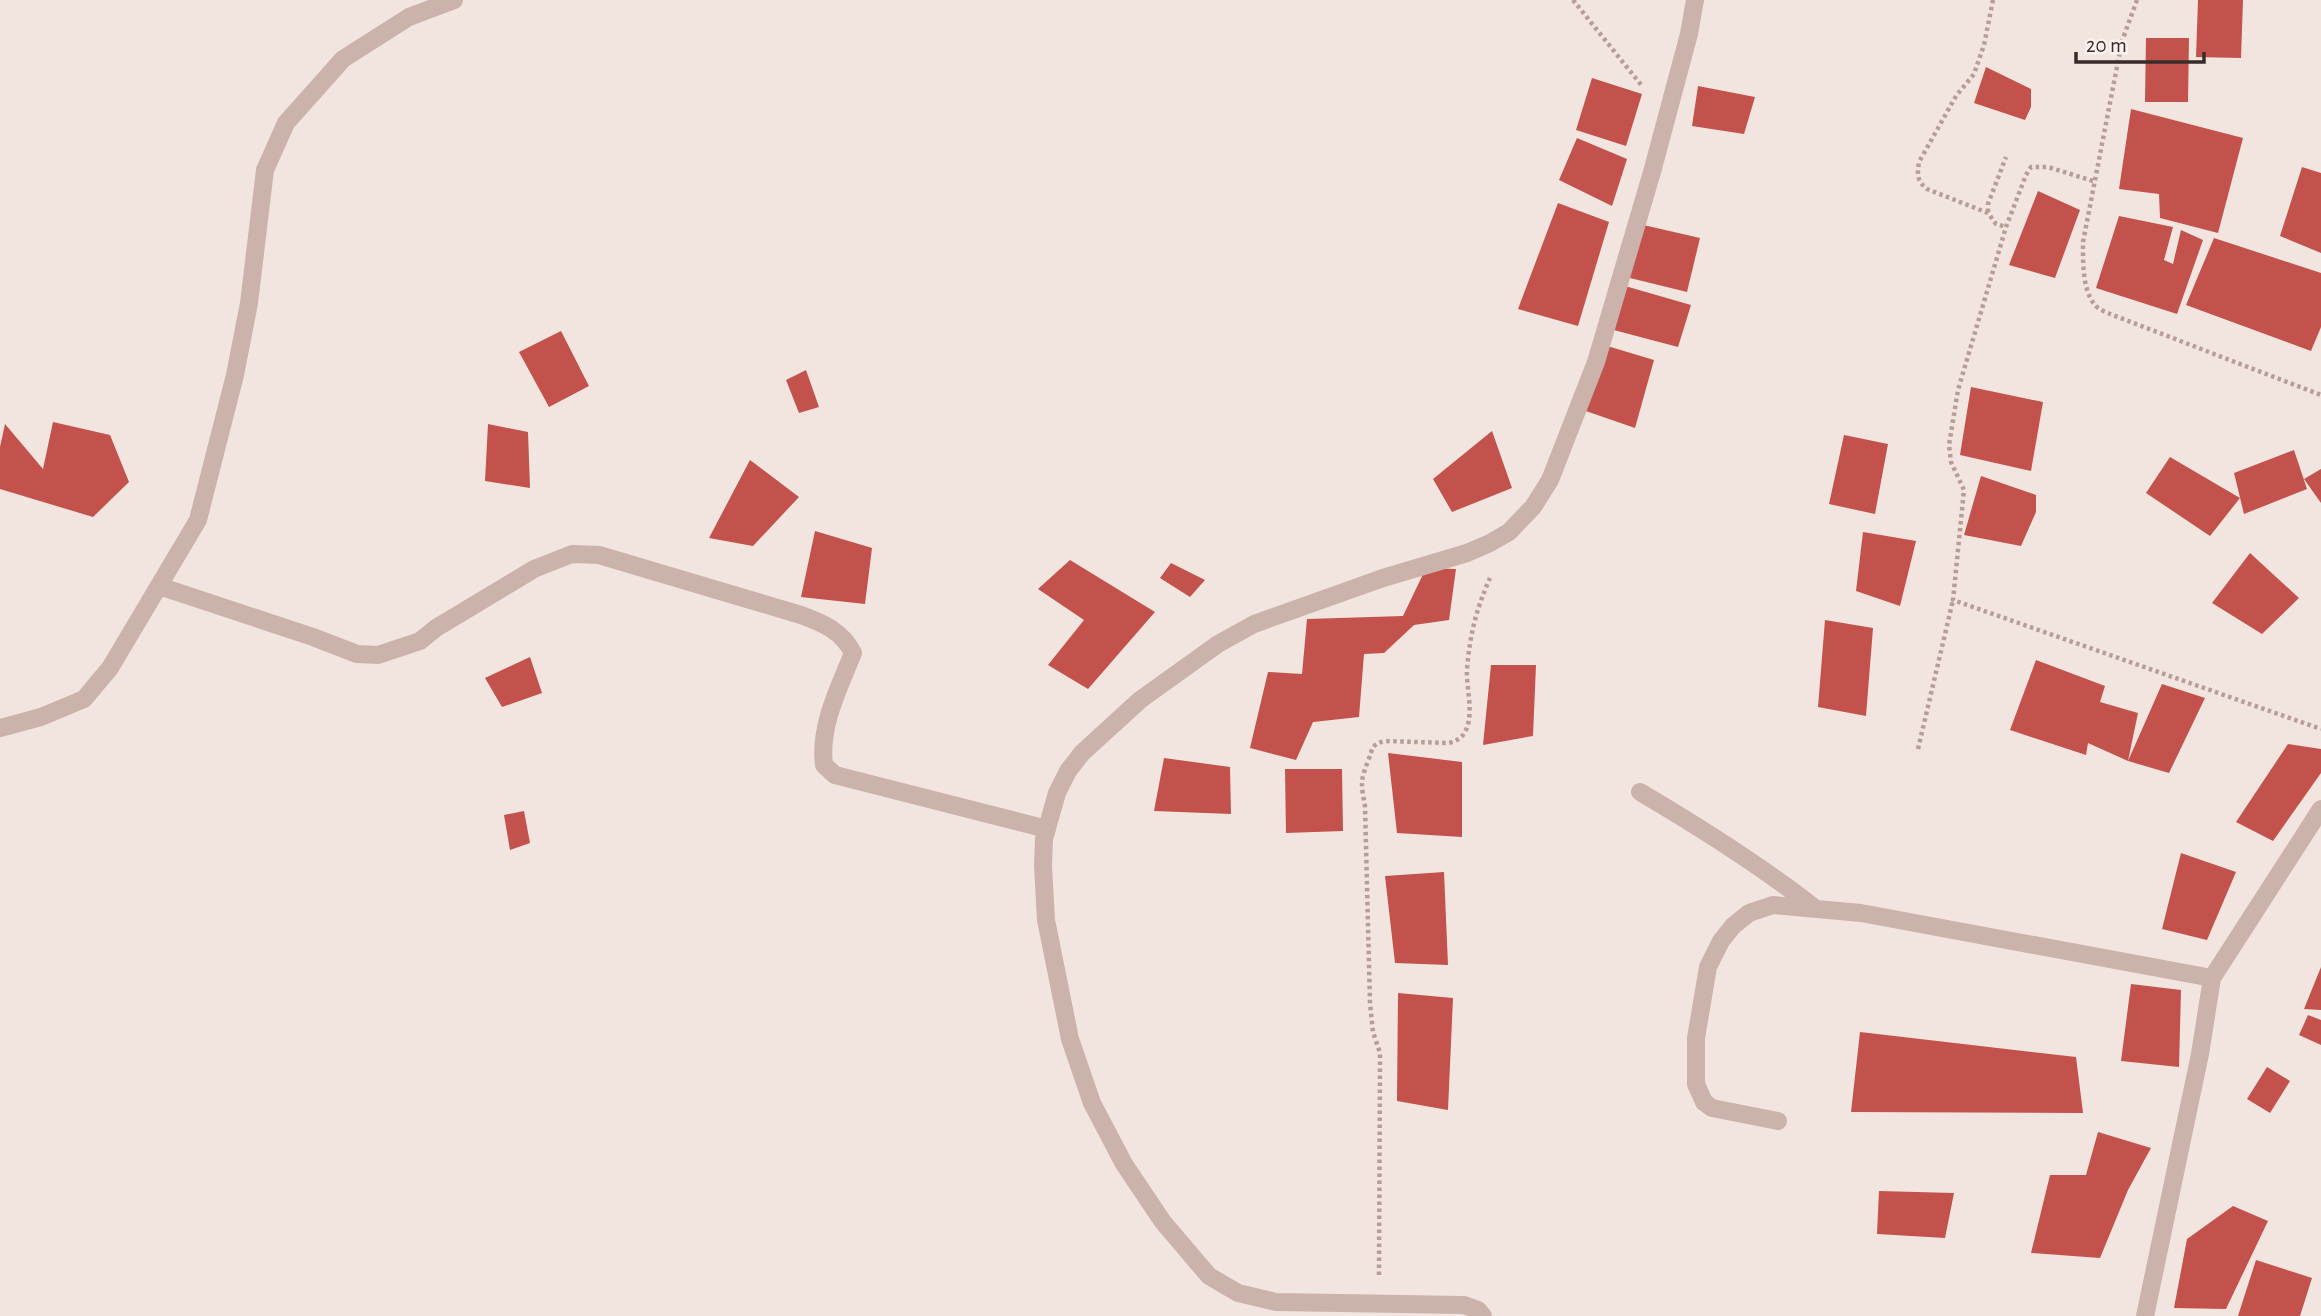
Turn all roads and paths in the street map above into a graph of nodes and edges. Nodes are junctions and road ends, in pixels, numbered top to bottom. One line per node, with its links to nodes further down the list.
1 (454, 0): 13 (street)
2 (1573, 0): 6 (path)
3 (1695, 0): 6 (street)
4 (1993, 0): 9 (path)
5 (2137, 0): 8 (path)
6 (1667, 117): 12 (street)
7 (2006, 157): 9 (path)
8 (2093, 181): 10 (path); 11 (path)
9 (1988, 213): 10 (path)
10 (2006, 227): 14 (path)
11 (2321, 396)
12 (1508, 532): 20 (street); 24 (path)
13 (159, 586): 15 (street); 20 (street)
14 (1953, 600): 16 (path); 17 (path)
15 (0, 728)
16 (2321, 729)
17 (1918, 749)
18 (1640, 792): 21 (street)
19 (2321, 810): 22 (street)
20 (1047, 829): 24 (street)
21 (1816, 909): 22 (street); 23 (street)
22 (2212, 978): 26 (street)
23 (1778, 1121)
24 (1378, 1304): 25 (street)
25 (1483, 1316)
26 (2145, 1316)

